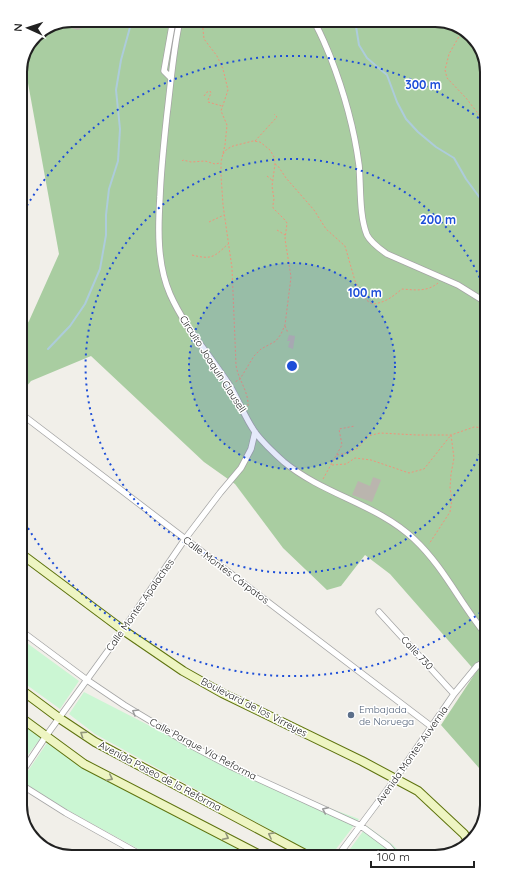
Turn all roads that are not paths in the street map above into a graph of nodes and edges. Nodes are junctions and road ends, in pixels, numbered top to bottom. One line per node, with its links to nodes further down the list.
1 (172, 27): 4 (street, Circuito Joaquín Clausell)
2 (179, 27): 4 (street, Circuito Joaquín Clausell)
3 (316, 27): 5 (street)
4 (171, 78): 7 (street, Circuito Joaquín Clausell)
5 (480, 299)
6 (27, 418): 8 (street, Calle Montes Cárpatos)
7 (254, 432): 8 (street, Calle Montes Apalaches); 11 (street, Circuito Joaquín Clausell)
8 (185, 540): 12 (street, Calle Montes Apalaches); 20 (street, Calle Montes Cárpatos)
9 (27, 558): 12 (main road, Boulevard de los Virreyes)
10 (379, 612): 17 (street, Calle 730)
11 (480, 626)
12 (123, 630): 15 (street, Calle Montes Apalaches); 23 (main road, Boulevard de los Virreyes)
13 (27, 635): 15 (street, Calle Parque Vía Reforma)
14 (480, 664): 17 (street, Avenida Montes Auvernia)
15 (86, 680): 18 (street, Calle Montes Apalaches); 25 (street, Calle Parque Vía Reforma, one-way to 15)
16 (27, 694): 18 (main road, Avenida Paseo de la Reforma)
17 (454, 694): 20 (street, Avenida Montes Auvernia)
18 (59, 718): 21 (street, Calle Montes Apalaches); 29 (main road, Avenida Paseo de la Reforma, one-way to 18)
19 (27, 722): 21 (main road)
20 (432, 727): 23 (street, Avenida Montes Auvernia)
21 (46, 736): 22 (street, Calle Montes Apalaches); 28 (main road, one-way to 28)
22 (27, 765)
23 (396, 778): 25 (street, Avenida Montes Auvernia); 26 (main road, Boulevard de los Virreyes)
24 (27, 788): 27 (street)
25 (360, 826): 30 (street, Avenida Montes Auvernia); 31 (street, Calle Parque Vía Reforma)
26 (466, 838)
27 (131, 850)
28 (250, 850)
29 (298, 850)
30 (342, 850)
31 (391, 850)

